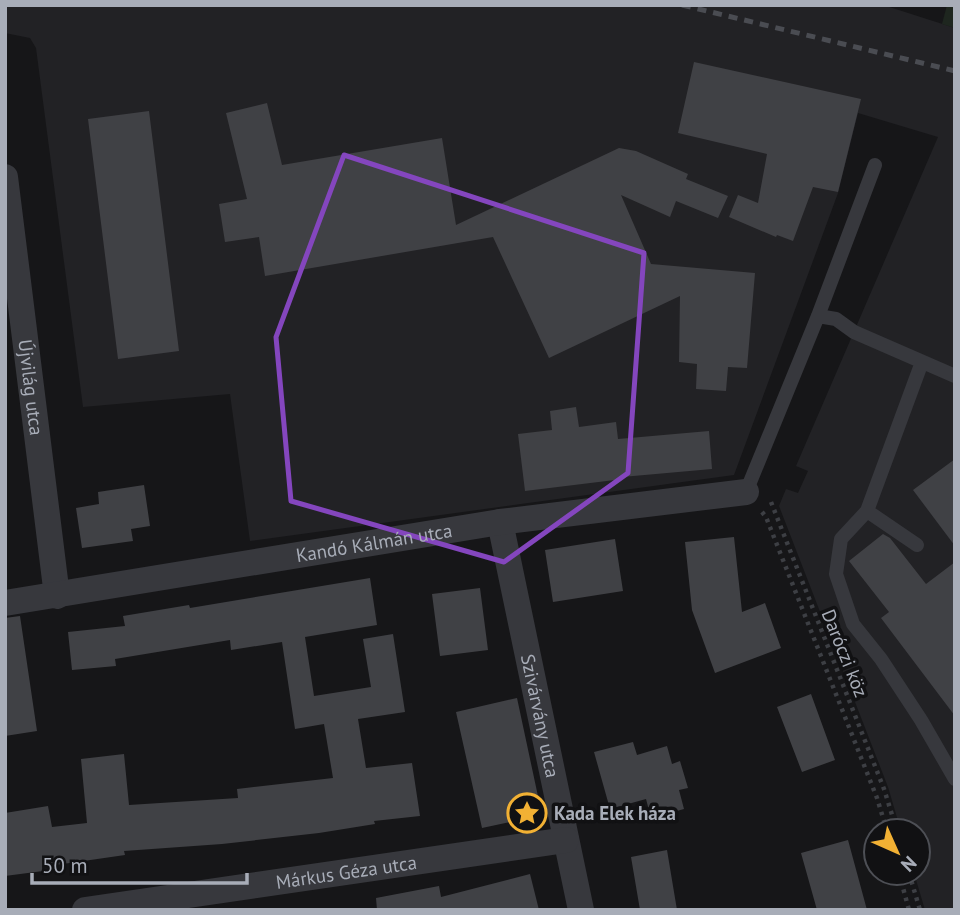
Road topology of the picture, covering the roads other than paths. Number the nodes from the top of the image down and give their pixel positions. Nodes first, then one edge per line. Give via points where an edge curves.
1 (875, 165) dead end
2 (5, 177) edge
3 (818, 316) junction
4 (922, 362) junction
5 (955, 376) edge
6 (758, 495) joint
7 (867, 511) junction
8 (500, 522) junction
9 (918, 545) dead end
10 (57, 596) junction
11 (5, 603) edge
12 (955, 779) edge
13 (566, 840) junction
14 (85, 910) edge
15 (581, 910) edge

1 - 3 lane
2 - 10 street, Újvilág utca
3 - 4 lane via 836,319 854,332
3 - 6 lane
4 - 5 lane
4 - 7 lane
6 - 8 street, Kandó Kálmán utca
7 - 9 lane
7 - 12 lane via 841,539 836,574 853,624 881,659
8 - 10 street, Kandó Kálmán utca
8 - 13 street, Szivárvány utca
10 - 11 street, Kandó Kálmán utca
13 - 14 street, Márkus Géza utca
13 - 15 street, Szivárvány utca

